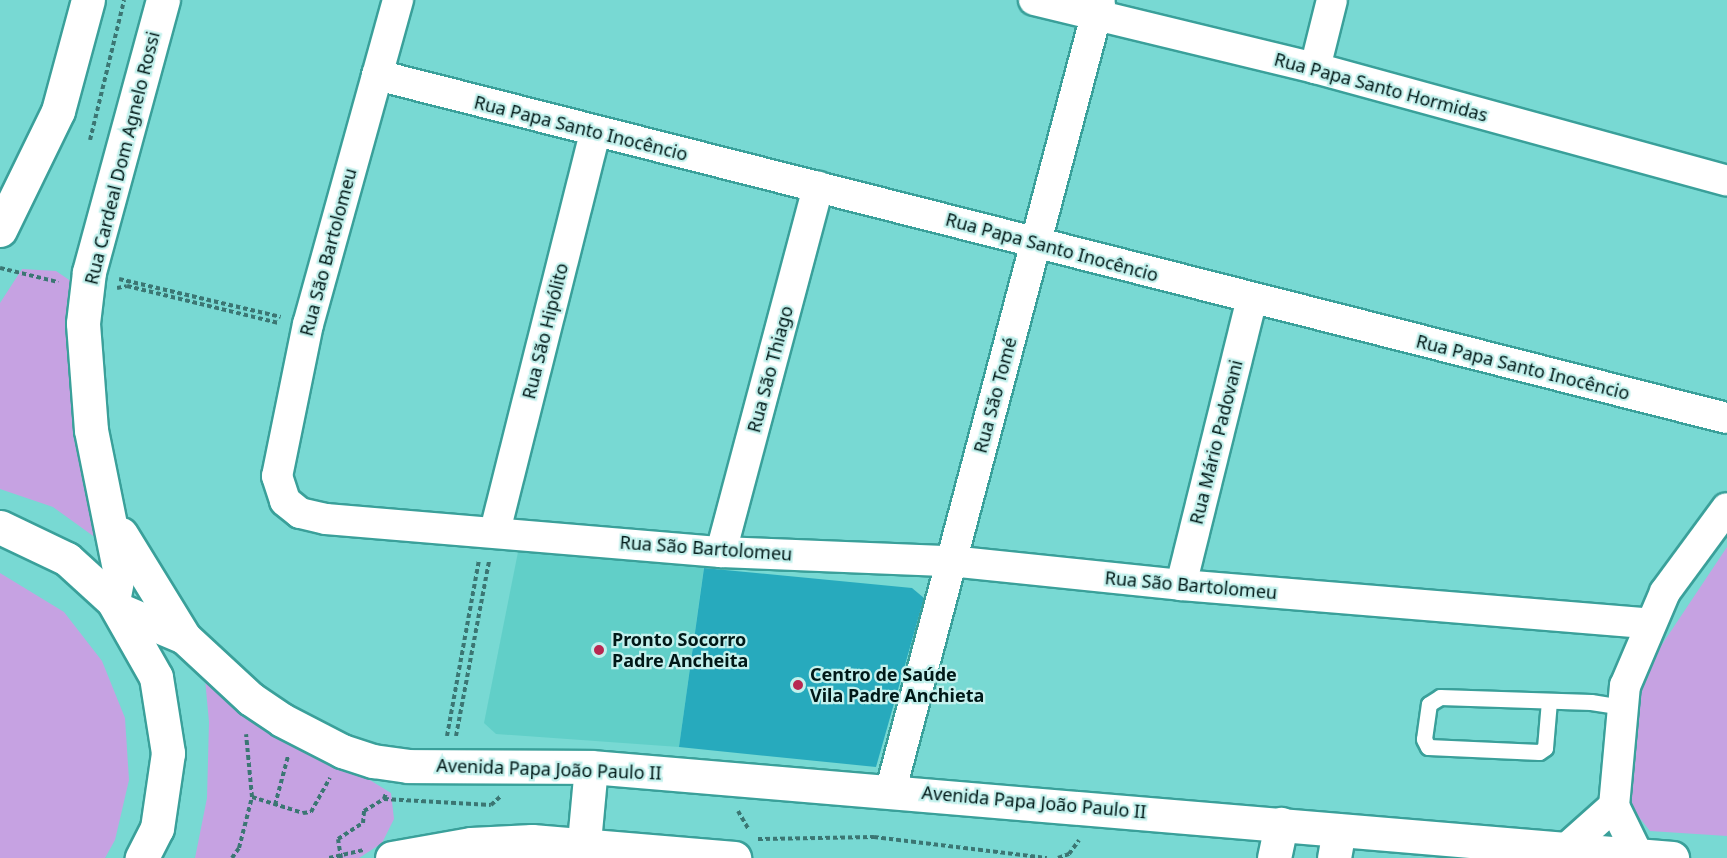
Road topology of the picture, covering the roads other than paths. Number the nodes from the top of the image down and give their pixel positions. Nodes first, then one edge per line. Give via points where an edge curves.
1 (88, 0) edge
2 (163, 0) edge
3 (398, 0) edge
4 (1034, 0) edge
5 (1332, 0) edge
6 (1097, 9) edge
7 (1315, 68) junction
8 (377, 75) junction
9 (595, 132) junction
10 (1727, 181) edge
11 (818, 187) junction
12 (0, 230) edge
13 (1036, 244) junction
14 (1252, 299) junction
15 (1727, 418) edge
16 (107, 508) junction
17 (1727, 508) edge
18 (0, 527) edge
19 (495, 531) junction
20 (721, 552) junction
21 (950, 561) junction
22 (1181, 585) junction
23 (116, 605) junction
24 (1648, 623) junction
25 (184, 637) junction
26 (1549, 701) junction
27 (1622, 707) junction
28 (591, 766) junction
29 (891, 789) junction
30 (1614, 806) junction
31 (1281, 824) junction
32 (584, 842) junction
33 (1336, 844) edge
34 (1568, 847) junction
35 (1638, 855) junction
36 (142, 858) edge
37 (392, 858) edge
38 (734, 858) edge
39 (1274, 858) edge
40 (1672, 858) edge

1 - 12 street via 58,111
2 - 16 street, Rua Cardeal Dom Agnelo Rossi via 89,272 83,323 91,430
3 - 8 street, Rua São Bartolomeu
4 - 6 street, Rua Papa Santo Hormidas
5 - 7 street
6 - 7 street, Rua Papa Santo Hormidas
6 - 13 street, Rua São Tomé
7 - 10 street, Rua Papa Santo Hormidas
8 - 9 street, Rua Papa Santo Inocêncio
8 - 19 street, Rua São Bartolomeu via 308,324 277,476 285,501 300,513 326,519
9 - 11 street, Rua Papa Santo Inocêncio
9 - 19 street, Rua São Hipólito
11 - 13 street, Rua Papa Santo Inocêncio
11 - 20 street, Rua São Thiago
13 - 14 street, Rua Papa Santo Inocêncio
13 - 21 street, Rua São Tomé
14 - 15 street, Rua Papa Santo Inocêncio
14 - 22 street, Rua Mário Padovani
16 - 23 street, Rua Cardeal Dom Agnelo Rossi via 119,569
16 - 25 street via 143,576
17 - 24 street
18 - 23 street via 67,558
19 - 20 street, Rua São Bartolomeu
20 - 21 street, Rua São Bartolomeu
21 - 22 street, Rua São Bartolomeu
21 - 29 street, Rua São Tomé
22 - 24 street, Rua São Bartolomeu
23 - 25 street, Avenida Papa João Paulo II
23 - 36 street via 156,677 168,753 157,828
24 - 27 street
25 - 28 street, Avenida Papa João Paulo II via 251,699 342,751 394,764
26 - 26 lane via 1545,748 1539,752 1428,747 1424,740 1429,704 1440,697
26 - 27 lane
27 - 30 street
28 - 29 street, Avenida Papa João Paulo II
28 - 32 street
29 - 31 street, Avenida Papa João Paulo II
30 - 34 street
30 - 35 street
31 - 33 street, Avenida Papa João Paulo II
31 - 39 street
32 - 37 street via 471,844
32 - 38 street
33 - 34 street, Avenida Papa João Paulo II
34 - 35 street, Avenida Papa João Paulo II
35 - 40 street, Avenida Papa João Paulo II

